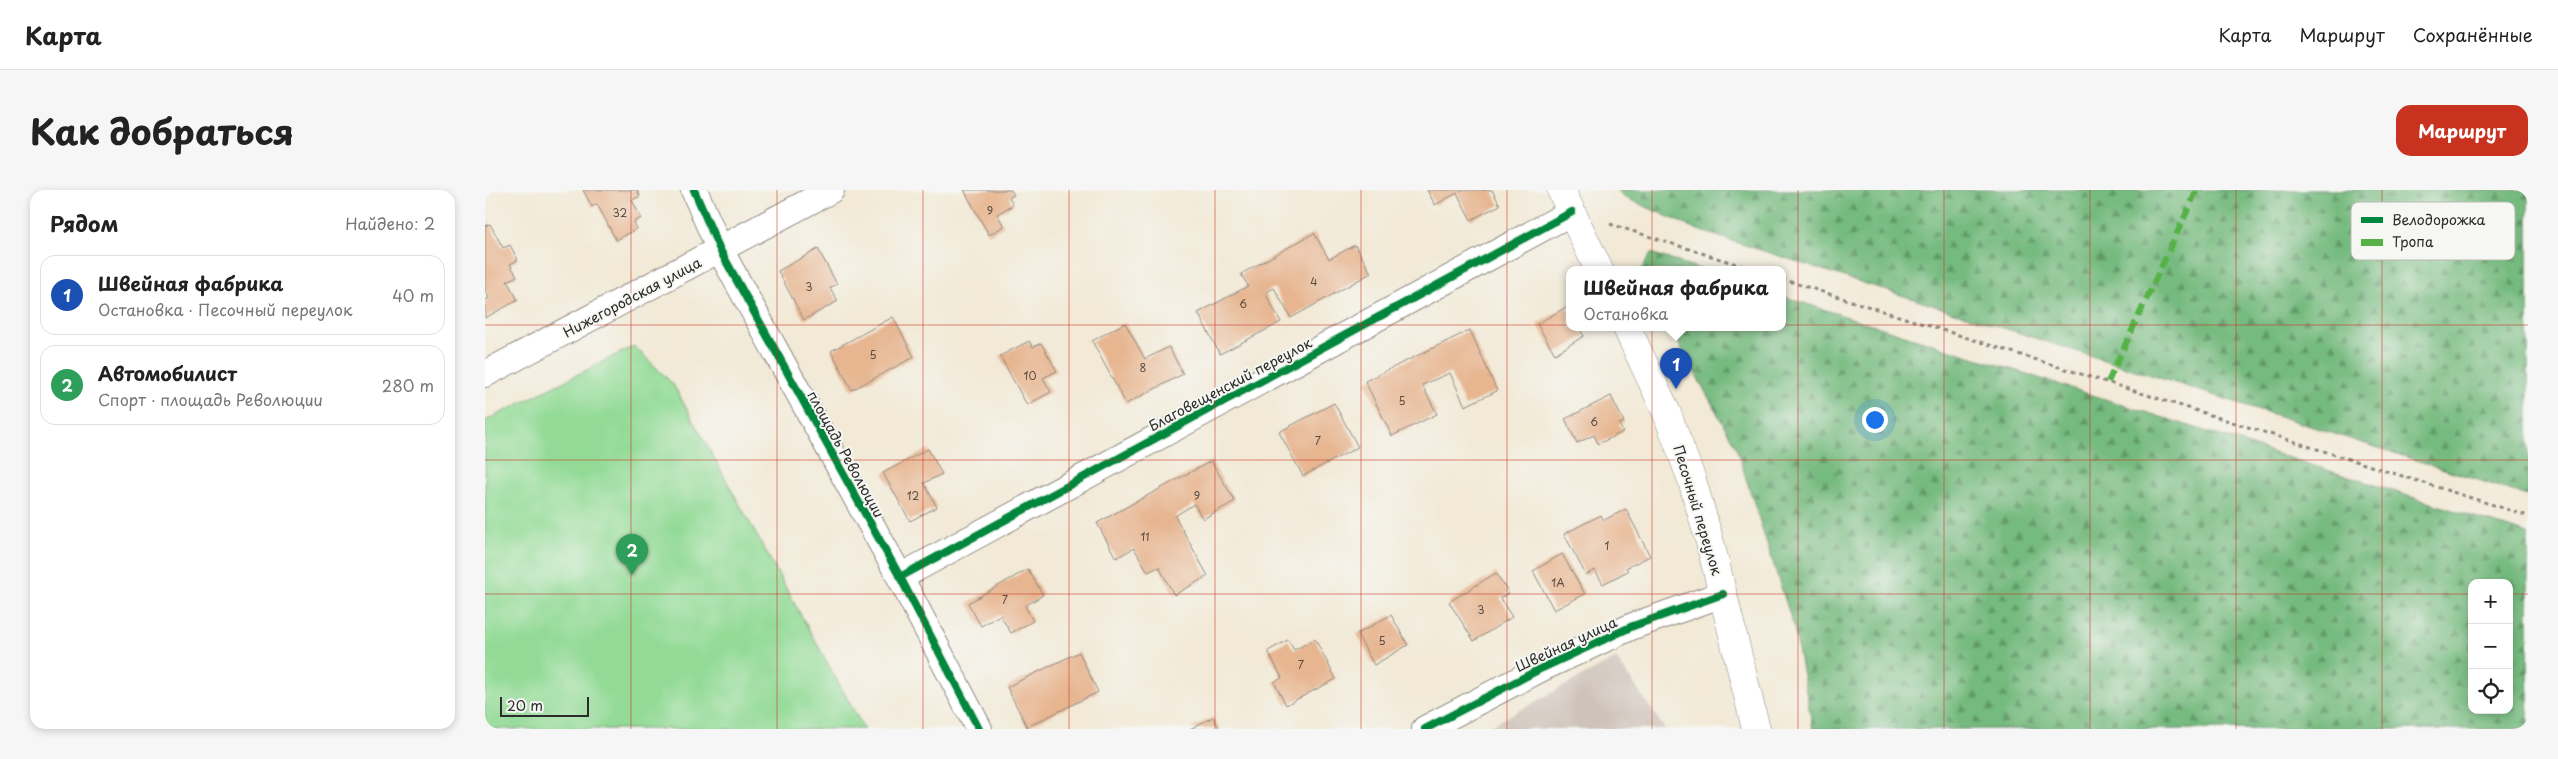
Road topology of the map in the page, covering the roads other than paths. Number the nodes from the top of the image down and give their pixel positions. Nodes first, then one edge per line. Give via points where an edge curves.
1 (694, 190) edge
2 (831, 190) edge
3 (1566, 201) edge
4 (720, 250) junction
5 (1597, 266) edge
6 (1628, 331) edge
7 (485, 374) edge
8 (900, 577) junction
9 (1723, 594) junction
10 (979, 729) edge
11 (1425, 729) edge
12 (1755, 729) edge

1 - 4 street, площадь Революции
2 - 4 street, Нижегородская улица
3 - 5 main road
3 - 8 street, Благовещенский переулок
4 - 7 street, Нижегородская улица
4 - 8 street, площадь Революции
6 - 9 main road, Песочный переулок via 1666,412 1692,480
8 - 10 street, площадь Революции
9 - 11 street, Швейная улица via 1633,626 1542,668
9 - 12 main road, Песочный переулок

